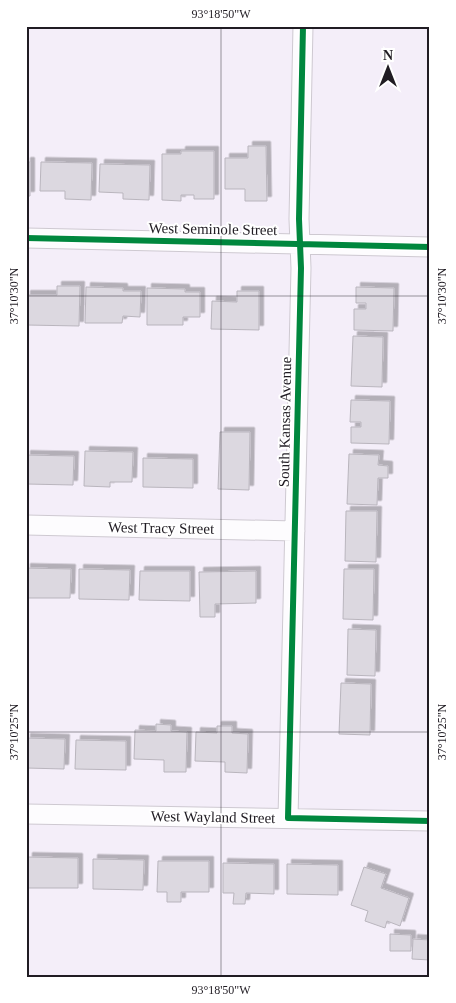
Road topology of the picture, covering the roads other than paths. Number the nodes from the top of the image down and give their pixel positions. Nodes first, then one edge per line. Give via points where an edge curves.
1 (303, 26) edge
2 (26, 238) edge
3 (301, 244) junction
4 (430, 247) edge
5 (26, 525) edge
6 (295, 531) junction
7 (26, 814) edge
8 (288, 818) junction
9 (430, 821) edge

1 - 3 street, South Kansas Avenue
2 - 3 street, West Seminole Street
3 - 4 street, West Seminole Street
3 - 6 street, South Kansas Avenue
5 - 6 street, West Tracy Street
6 - 8 street, South Kansas Avenue
7 - 8 street, West Wayland Street
8 - 9 street, West Wayland Street

